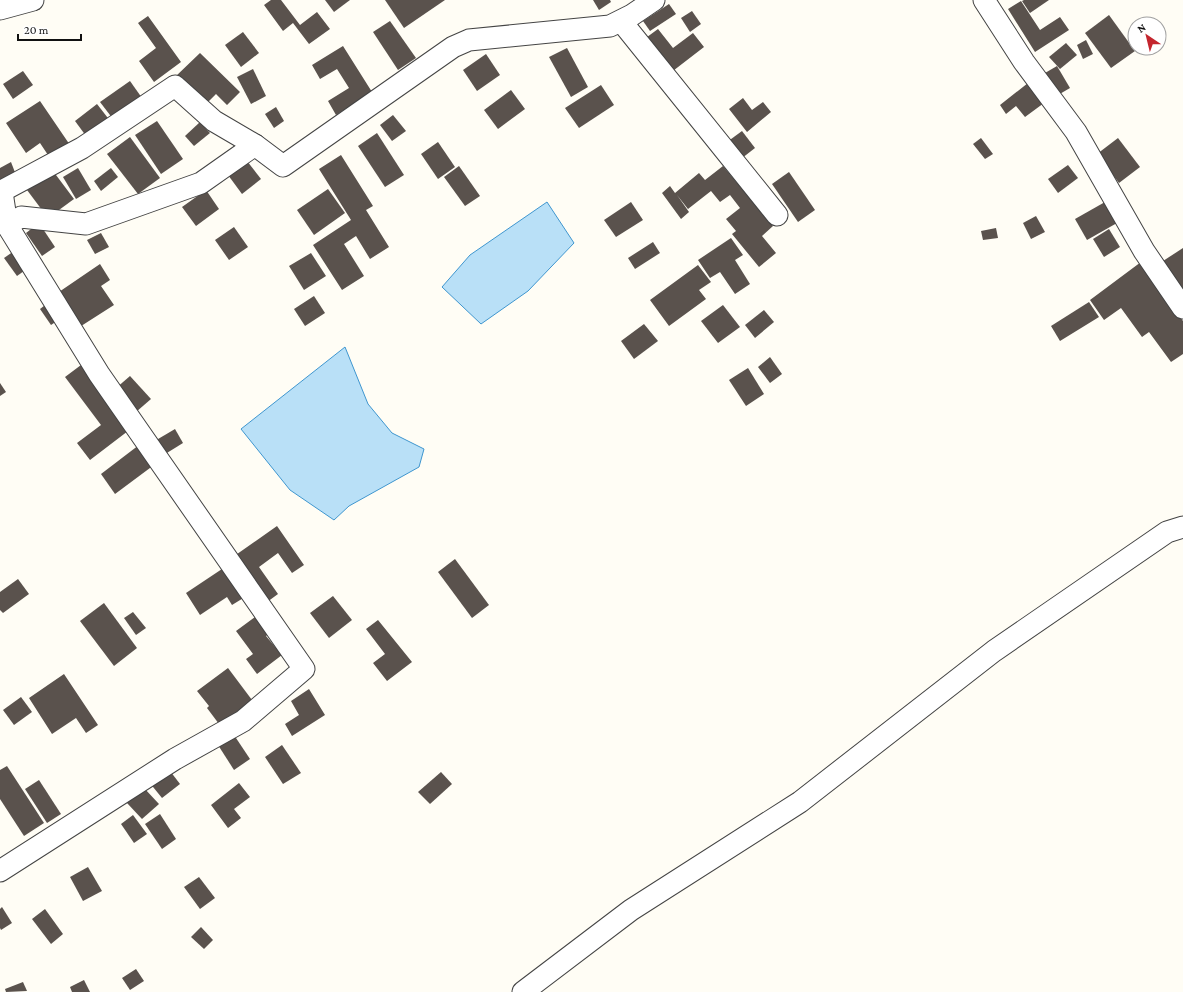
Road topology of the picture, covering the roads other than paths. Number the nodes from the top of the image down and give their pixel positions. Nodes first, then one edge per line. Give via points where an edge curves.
1 (33, 0) edge
2 (654, 0) edge
3 (984, 0) edge
4 (0, 9) edge
5 (620, 21) junction
6 (255, 145) junction
7 (1, 192) edge
8 (777, 215) dead end
9 (7, 225) junction
10 (1183, 308) edge
11 (1183, 527) edge
12 (0, 870) edge
13 (523, 992) edge

1 - 4 street
2 - 5 street
3 - 10 street via 1024,62 1076,132 1144,251
5 - 6 street via 610,26 469,40 452,47 283,166
5 - 8 street
6 - 7 street via 214,121 175,86 82,148
6 - 9 street via 201,183 86,224 21,218
7 - 9 street
9 - 12 street via 99,374 304,669 243,721 175,759
11 - 13 street via 1168,532 994,650 800,802 631,910

